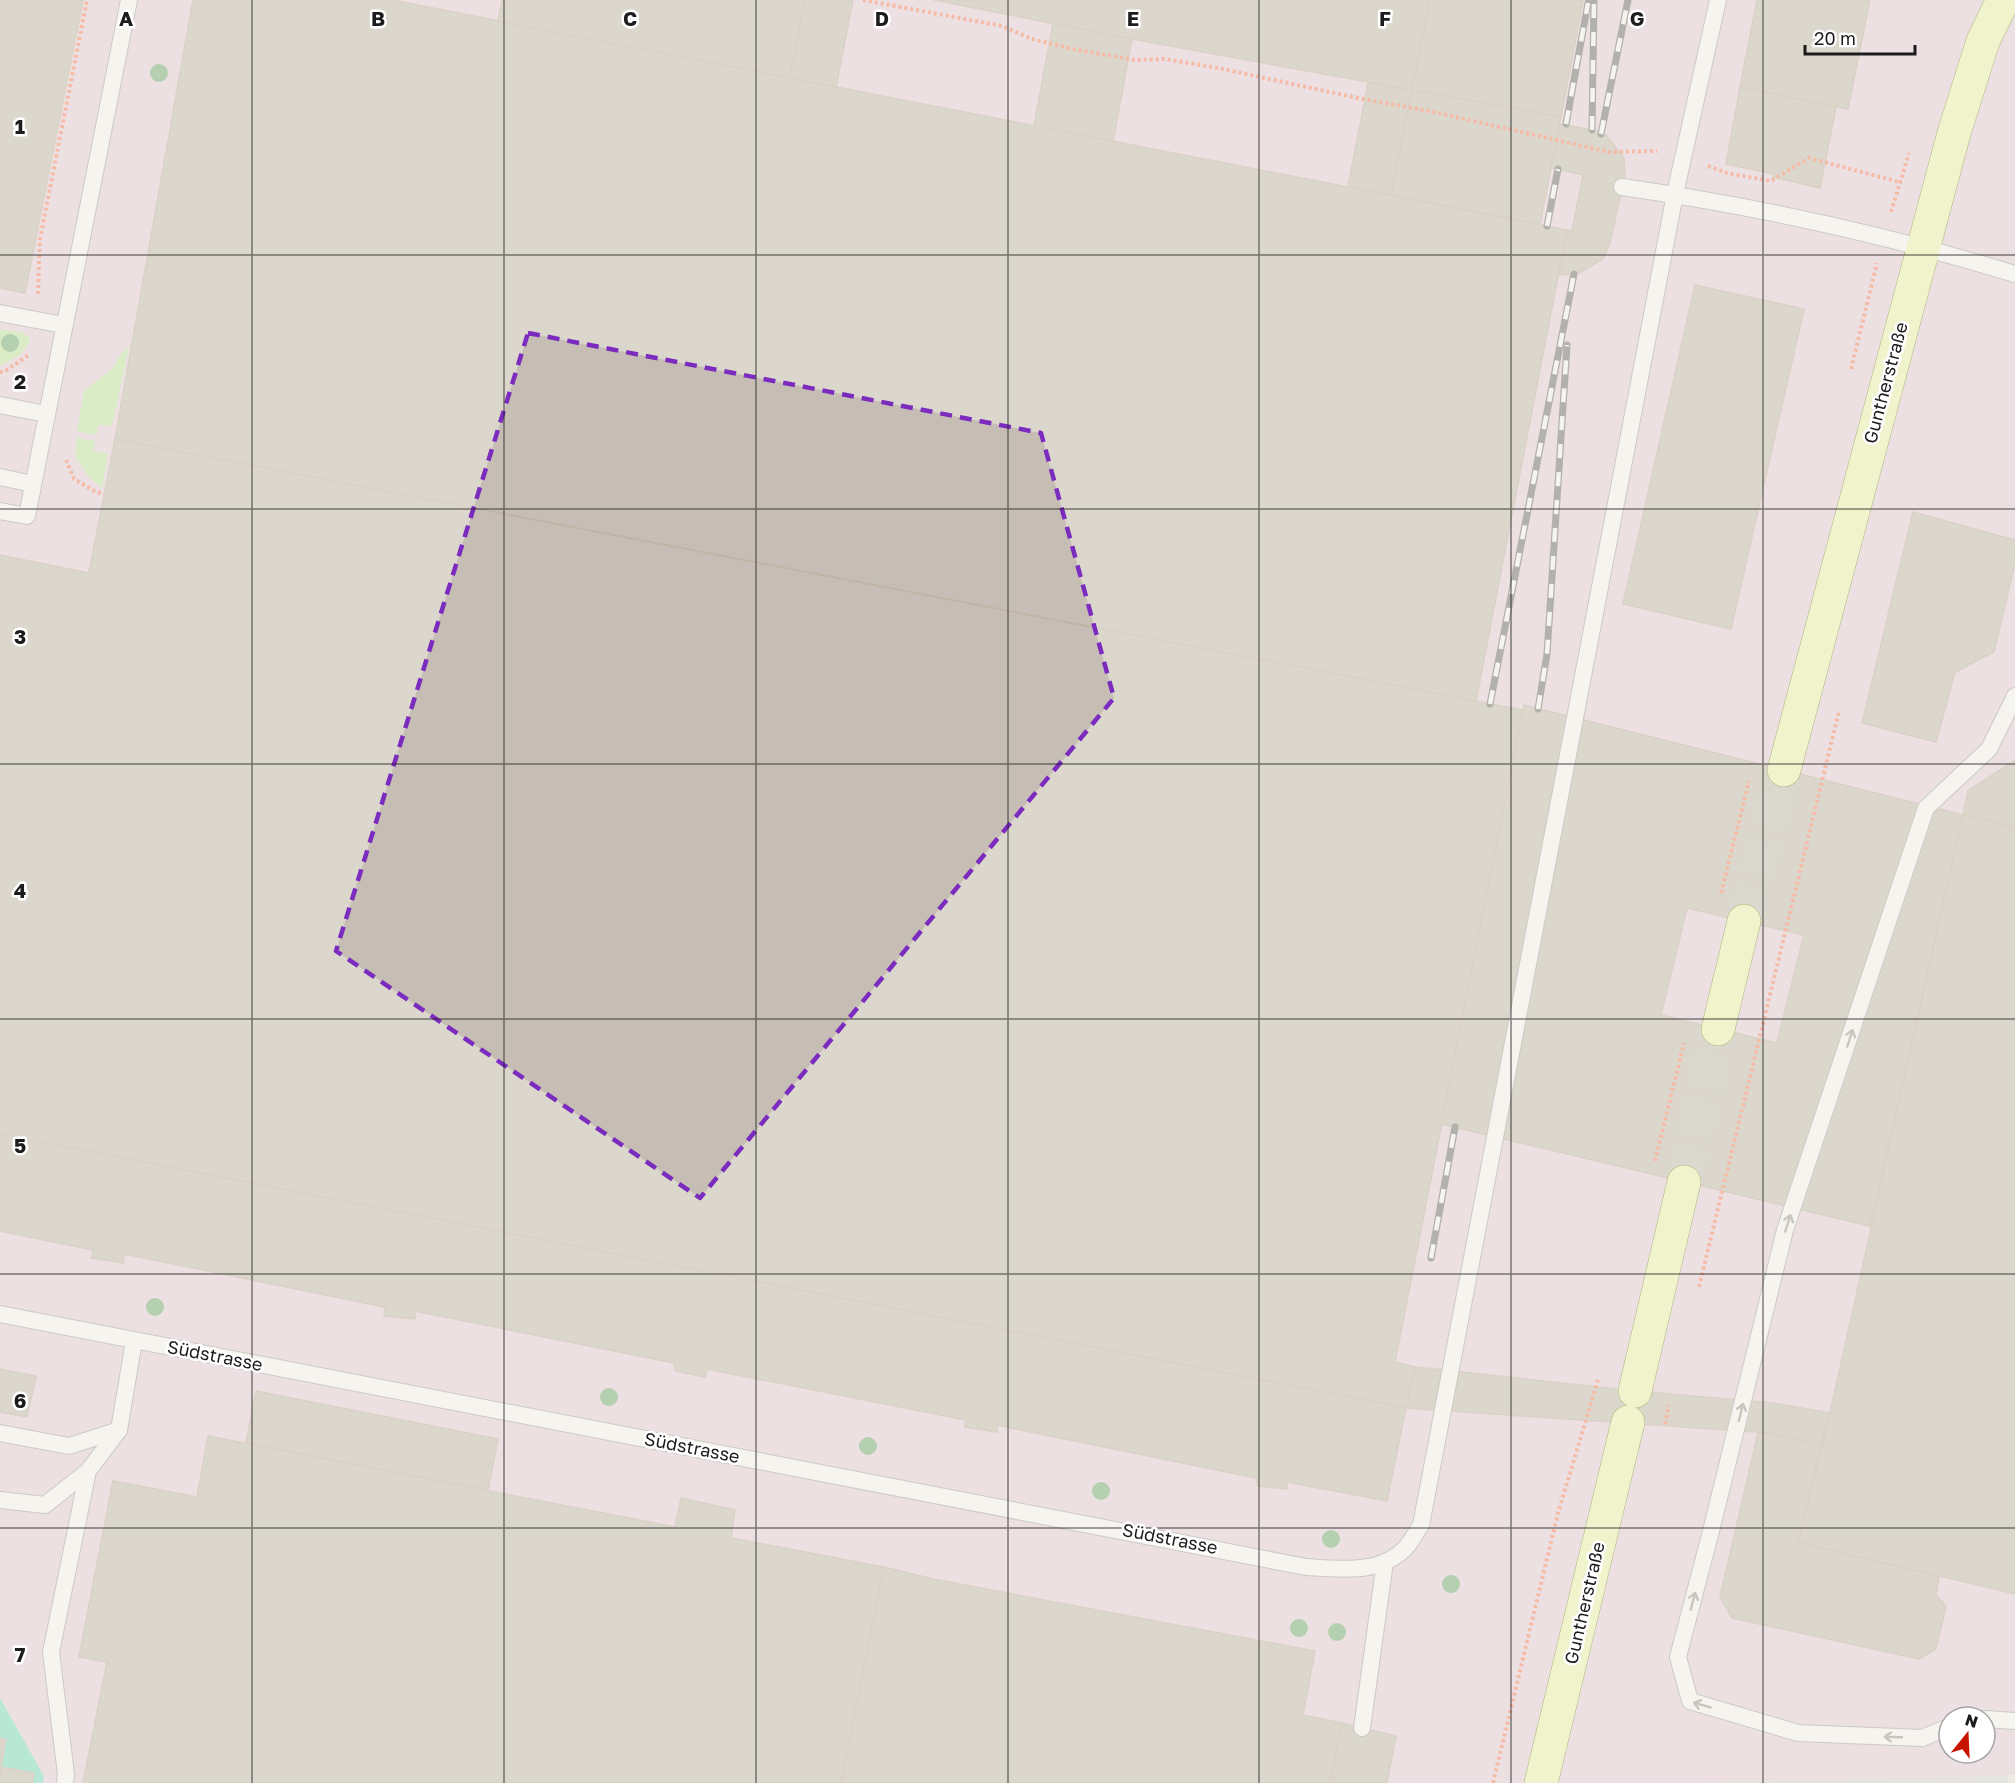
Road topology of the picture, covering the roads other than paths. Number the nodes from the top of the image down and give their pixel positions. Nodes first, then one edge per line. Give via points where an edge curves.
1 (129, 0) edge
2 (1718, 0) edge
3 (2003, 0) edge
4 (1622, 187) dead end
5 (1675, 194) junction
6 (1922, 248) junction
7 (2015, 274) edge
8 (0, 313) edge
9 (63, 325) junction
10 (0, 405) edge
11 (45, 414) junction
12 (0, 477) edge
13 (33, 484) junction
14 (0, 511) edge
15 (2015, 696) edge
16 (1784, 770) tunnel mouth
17 (1731, 912) tunnel mouth
18 (1718, 1029) tunnel mouth
19 (1684, 1182) tunnel mouth
20 (0, 1314) edge
21 (134, 1341) junction
22 (1635, 1391) dead end
23 (1628, 1422) dead end
24 (119, 1430) junction
25 (0, 1433) edge
26 (88, 1471) junction
27 (0, 1500) edge
28 (1385, 1562) junction
29 (1997, 1719) edge
30 (2015, 1720) edge
31 (1362, 1728) dead end
32 (1937, 1732) edge
33 (65, 1783) edge
34 (1541, 1783) edge

1 - 9 lane
2 - 5 lane
3 - 6 street, Guntherstraße via 1983,41
4 - 5 lane
5 - 6 lane via 1782,214
5 - 28 lane via 1421,1525 1407,1546
6 - 7 lane
6 - 16 street, Guntherstraße
8 - 9 lane
9 - 11 lane
10 - 11 lane
11 - 13 lane
12 - 13 lane
13 - 14 lane via 27,516
32 -> 15 lane via 1922,1738 1798,1733 1690,1701 1678,1658 1785,1230 1926,808 1989,749
17 - 18 street
19 - 22 street
20 - 21 lane, Südstrasse
21 - 24 lane
21 - 28 lane, Südstrasse via 1306,1567 1356,1570
23 - 34 street, Guntherstraße
24 - 25 lane via 69,1446
24 - 26 lane
26 - 27 lane via 45,1505
26 - 33 lane via 51,1652
28 - 31 lane
29 - 30 lane

